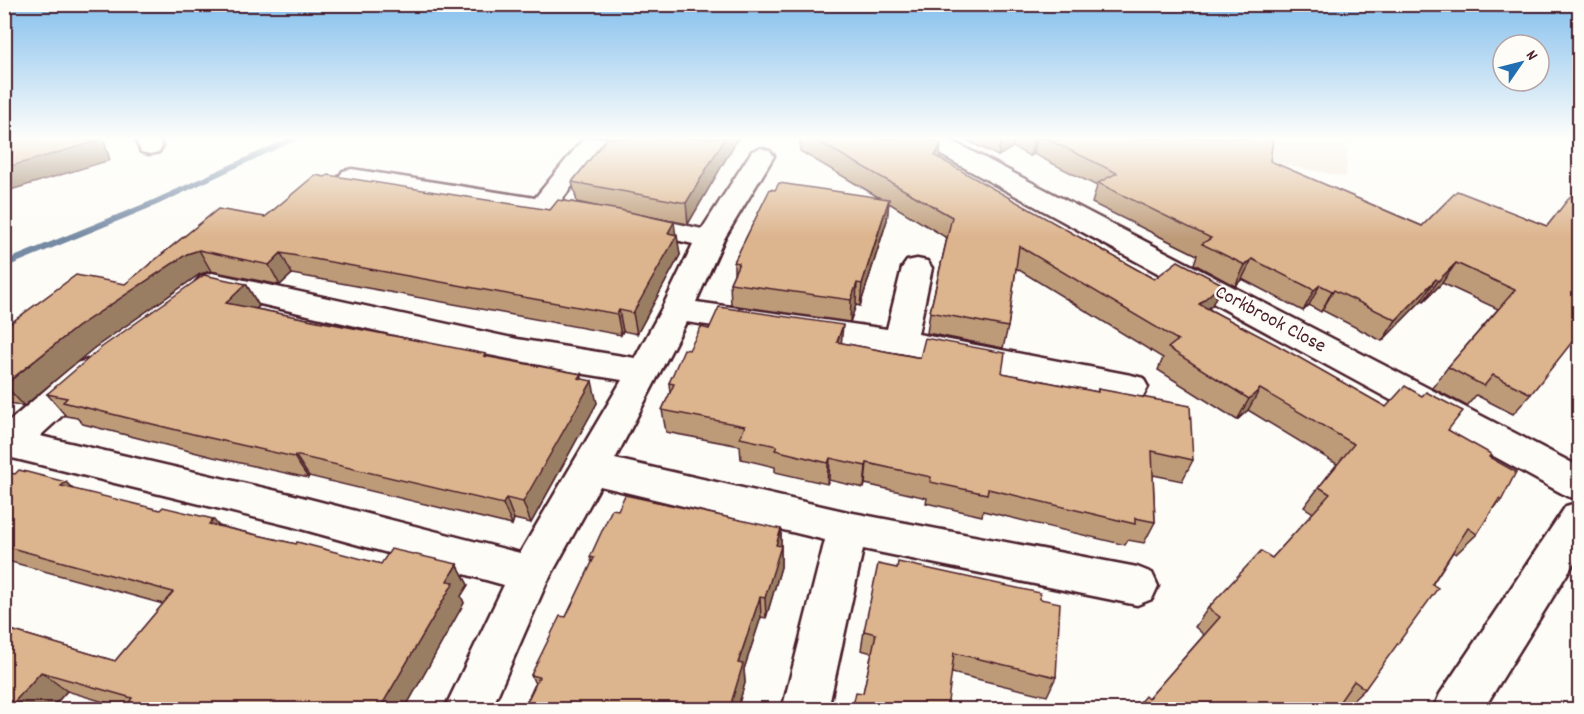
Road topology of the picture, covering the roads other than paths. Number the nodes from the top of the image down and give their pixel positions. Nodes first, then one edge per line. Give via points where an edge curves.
1 (571, 171) edge
2 (752, 171) edge
3 (991, 171) edge
4 (352, 177) edge
5 (543, 207) junction
6 (710, 239) junction
7 (917, 267) dead end
8 (187, 299) edge
9 (677, 310) junction
10 (900, 342) junction
11 (107, 357) edge
12 (643, 371) junction
13 (1131, 387) dead end
14 (7, 442) edge
15 (591, 469) junction
16 (1580, 485) edge
17 (1580, 518) edge
18 (848, 530) junction
19 (530, 574) junction
20 (1137, 586) dead end
21 (467, 710) edge
22 (805, 710) edge
23 (1456, 710) edge

1 - 5 street
2 - 6 street
3 - 16 street, Corkbrook Close
4 - 5 street
5 - 6 street
6 - 9 street
7 - 10 street
8 - 12 street via 212,284 517,351
9 - 10 street
9 - 12 street
10 - 13 street
11 - 14 street
12 - 15 street
14 - 19 street via 290,510
15 - 18 street
15 - 19 street
17 - 23 street
18 - 20 street
18 - 22 street
19 - 21 street

